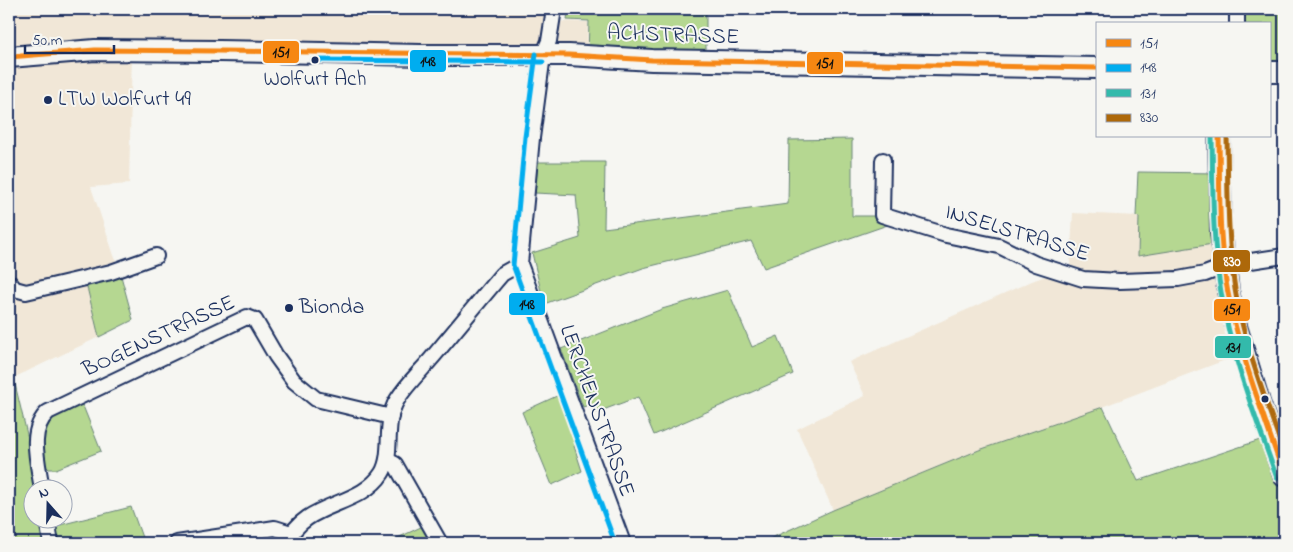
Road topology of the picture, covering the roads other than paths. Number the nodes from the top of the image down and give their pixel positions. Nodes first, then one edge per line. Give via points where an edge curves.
1 (554, 9) edge
2 (1237, 9) edge
3 (1237, 22) edge
4 (543, 55) junction
5 (9, 57) edge
6 (1096, 68) edge
7 (1270, 72) edge
8 (1284, 72) edge
9 (1219, 138) edge
10 (883, 160) dead end
11 (156, 256) dead end
12 (1284, 256) edge
13 (520, 264) junction
14 (1225, 266) junction
15 (9, 282) edge
16 (390, 417) junction
17 (387, 460) junction
18 (1284, 476) edge
19 (41, 480) edge
20 (49, 530) edge
21 (289, 538) edge
22 (51, 543) edge
23 (177, 543) edge
24 (440, 543) edge
25 (623, 543) edge

1 - 4 street via 549,41
2 - 3 street
4 - 5 main road, ACHSTRASSE via 95,50
4 - 6 main road, ACHSTRASSE
4 - 13 street
7 - 8 main road
9 - 14 main road
10 - 14 street, INSELSTRASSE via 882,215 946,235 999,246 1056,272 1089,279 1168,280 1205,274
11 - 15 street via 111,272 26,292 14,289
12 - 14 street, INSELSTRASSE
13 - 16 street via 502,274 397,400
13 - 25 street, LERCHENSTRASSE
14 - 18 main road via 1235,323
16 - 17 street
16 - 19 street, BOGENSTRASSE via 316,399 294,381 255,320 247,317 48,412 36,432
17 - 21 street via 382,473 367,488 318,510
17 - 24 street via 396,464
20 - 22 street
21 - 23 street via 275,528

